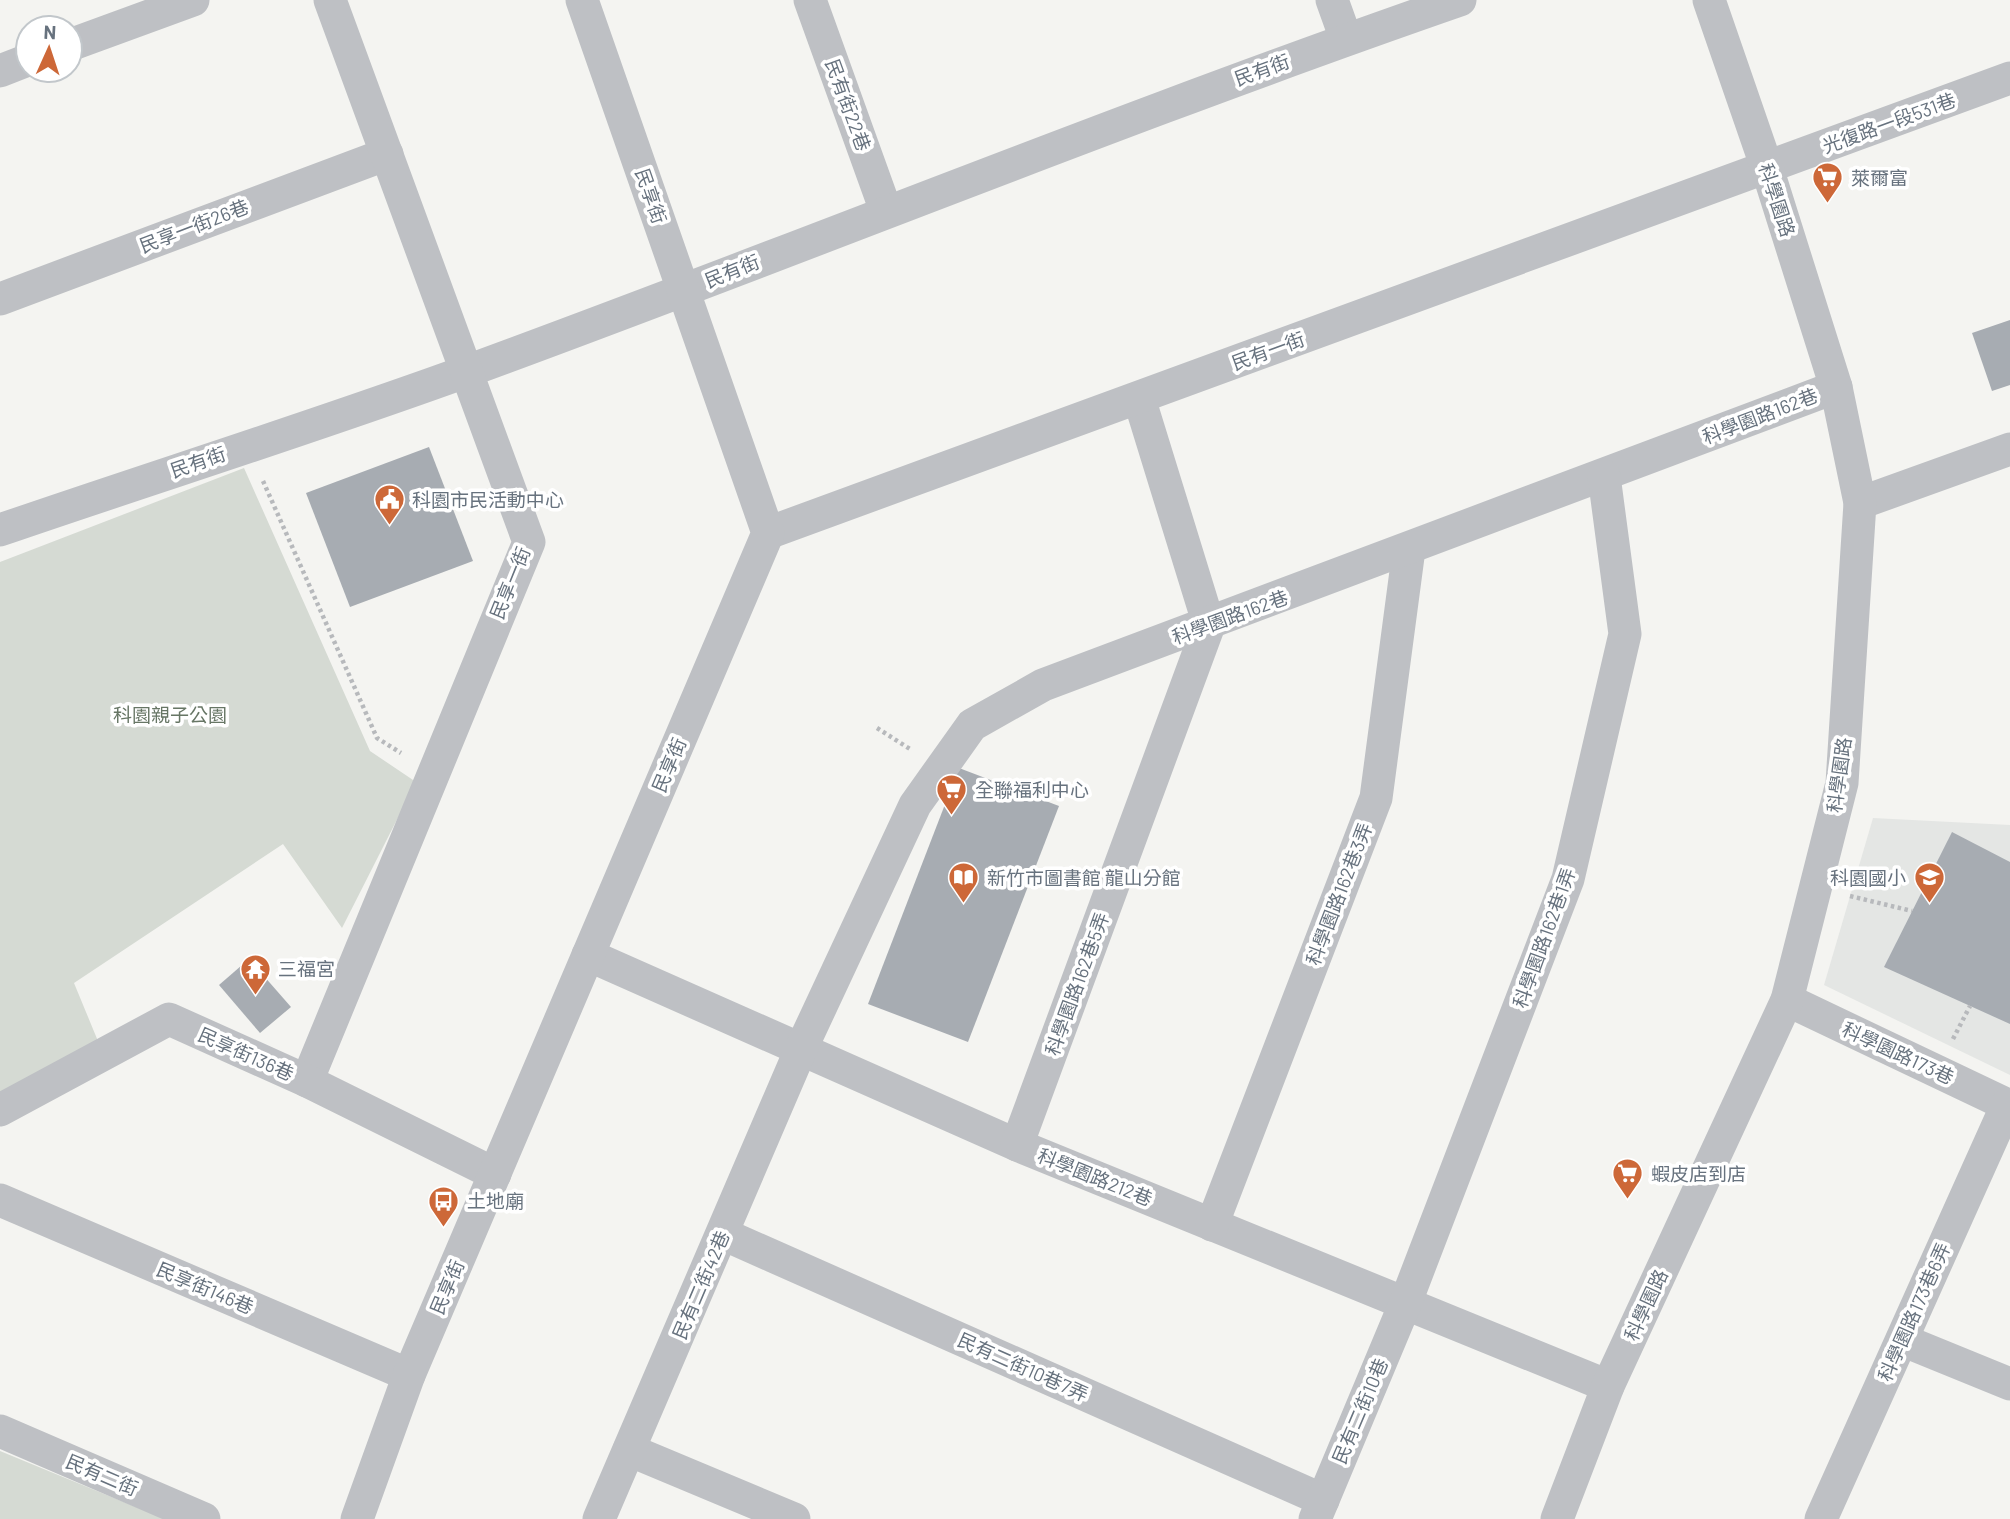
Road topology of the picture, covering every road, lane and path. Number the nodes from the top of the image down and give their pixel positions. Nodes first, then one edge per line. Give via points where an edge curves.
1 (193, 0) edge
2 (330, 0) edge
3 (582, 0) edge
4 (810, 0) edge
5 (1332, 0) edge
6 (1460, 0) edge
7 (1709, 0) edge
8 (1346, 39) junction
9 (84, 40) edge
10 (2010, 78) edge
11 (387, 154) junction
12 (1767, 168) junction
13 (886, 211) junction
14 (684, 290) junction
15 (0, 299) edge
16 (467, 371) junction
17 (1836, 387) junction
18 (1139, 398) junction
19 (247, 445) junction
20 (2010, 449) edge
21 (1604, 476) junction
22 (1860, 503) junction
23 (0, 530) edge
24 (768, 533) junction
25 (1409, 549) junction
26 (1209, 625) junction
27 (432, 773) junction
28 (1815, 888) junction
29 (1912, 911) dead end
30 (588, 955) junction
31 (1787, 1000) junction
32 (801, 1049) junction
33 (307, 1081) junction
34 (2008, 1105) edge
35 (0, 1110) edge
36 (1017, 1145) junction
37 (495, 1174) junction
38 (0, 1200) edge
39 (1212, 1225) junction
40 (723, 1234) junction
41 (1405, 1304) junction
42 (1902, 1340) junction
43 (409, 1375) junction
44 (2010, 1384) edge
45 (1608, 1386) junction
46 (0, 1431) edge
47 (629, 1450) junction
48 (1319, 1509) edge
49 (204, 1519) edge
50 (357, 1519) edge
51 (599, 1519) edge
52 (794, 1519) edge
53 (1557, 1519) edge
54 (1821, 1519) edge

1 - 9 street
2 - 11 street, 民享一街
3 - 14 street, 民享街
4 - 13 street, 民有街22巷
5 - 8 street
6 - 8 street, 民有街
7 - 12 street, 科學園路
8 - 13 street, 民有街
10 - 12 street, 光復路一段531巷
11 - 15 street, 民享一街26巷
11 - 16 street, 民享一街
12 - 17 street, 科學園路
12 - 18 street, 民有一街
13 - 14 street, 民有街
14 - 16 street, 民有街
14 - 24 street, 民享街
16 - 19 street, 民有街
16 - 27 street, 民享一街 via 529,542
17 - 21 street, 科學園路162巷
17 - 22 street, 科學園路
18 - 24 street, 民有一街
18 - 26 street
19 - 23 street, 民有街
19 - 27 path via 377,738
20 - 22 street
21 - 25 street, 科學園路162巷
21 - 41 street, 科學園路162巷1弄 via 1625,634 1568,880
22 - 28 street, 科學園路 via 1842,783
24 - 30 street, 民享街
25 - 26 street, 科學園路162巷
25 - 39 street, 科學園路162巷3弄 via 1376,798
26 - 32 street, 科學園路162巷 via 1043,685 972,724 915,805
26 - 36 street, 科學園路162巷5弄
27 - 33 street, 民享一街
28 - 29 path
28 - 31 street, 科學園路
30 - 32 street, 科學園路212巷
30 - 37 street, 民享街
31 - 34 street, 科學園路173巷
31 - 45 street, 科學園路
32 - 36 street, 科學園路212巷
32 - 40 street, 民有二街42巷
33 - 35 street, 民享街136巷 via 169,1019
33 - 37 street, 民享街136巷
34 - 42 street, 科學園路173巷6弄
36 - 39 street, 科學園路212巷
37 - 43 street, 民享街
38 - 43 street, 民享街146巷
39 - 41 street, 科學園路212巷
40 - 47 street, 民有二街42巷
40 - 48 street, 民有二街10巷7弄
41 - 45 street, 科學園路212巷
41 - 48 street, 民有二街10巷
42 - 44 street
42 - 54 street, 科學園路173巷6弄
43 - 50 street, 民享街
45 - 53 street, 科學園路
46 - 49 street, 民有二街
47 - 51 street, 民有二街42巷
47 - 52 street

